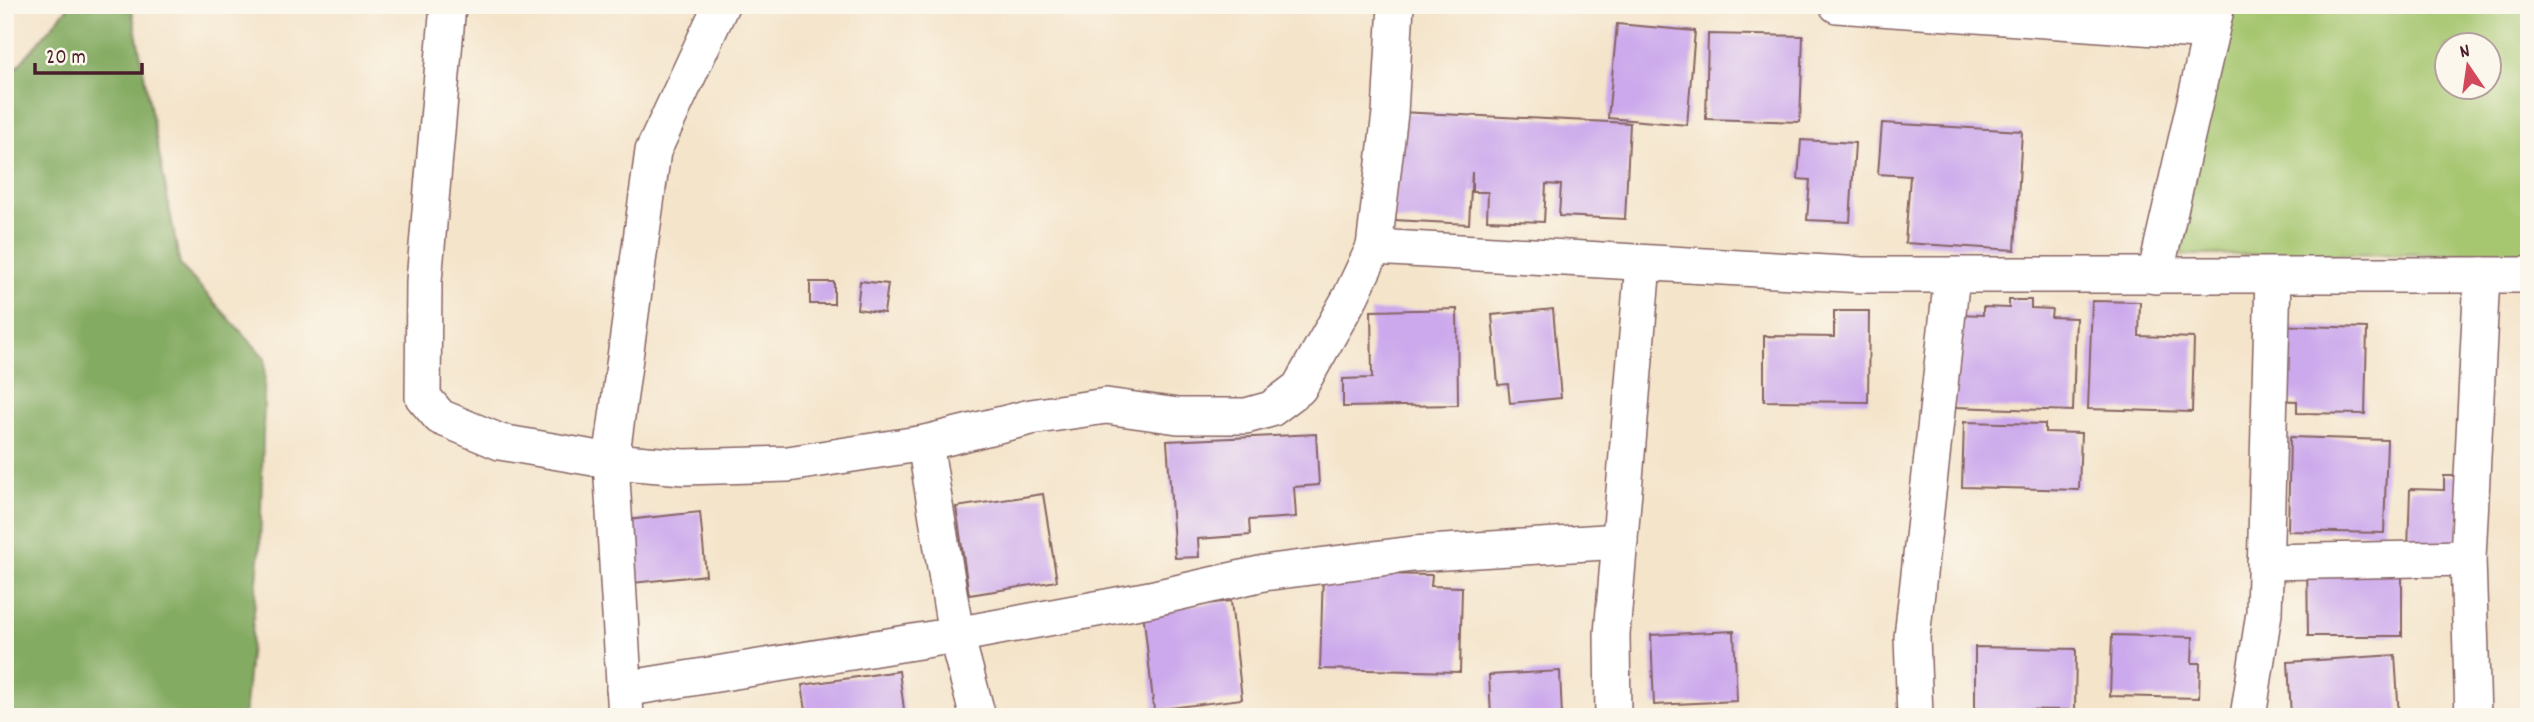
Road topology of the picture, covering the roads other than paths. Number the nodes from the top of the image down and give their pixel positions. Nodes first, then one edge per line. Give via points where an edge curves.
1 (448, 5) edge
2 (720, 5) edge
3 (1396, 5) edge
4 (1837, 5) edge
5 (2214, 18) edge
6 (1374, 247) junction
7 (1643, 263) junction
8 (2482, 275) junction
9 (2529, 275) edge
10 (1952, 276) junction
11 (2155, 276) junction
12 (2273, 276) junction
13 (925, 443) junction
14 (611, 461) junction
15 (1620, 541) junction
16 (2468, 558) junction
17 (2265, 562) junction
18 (956, 635) junction
19 (625, 703) edge
20 (978, 717) edge
21 (1613, 717) edge
22 (1915, 717) edge
23 (2248, 717) edge
24 (2473, 717) edge

1 - 14 street via 424,281 423,397 440,417 500,442
2 - 14 street via 653,151
3 - 6 street via 1390,113
4 - 5 street
5 - 11 street
6 - 7 street
6 - 13 street via 1299,388 1271,409 1246,416 1178,416 1106,406 1031,417
7 - 10 street
7 - 15 street
8 - 9 street
8 - 12 street
8 - 16 street
10 - 11 street
10 - 22 street via 1912,637
11 - 12 street
12 - 17 street
13 - 14 street via 788,464 684,467
13 - 18 street
14 - 19 street
15 - 18 street via 1413,554 1264,573
15 - 21 street via 1612,634
16 - 17 street
16 - 24 street
17 - 23 street via 2264,613
18 - 19 street
18 - 20 street

